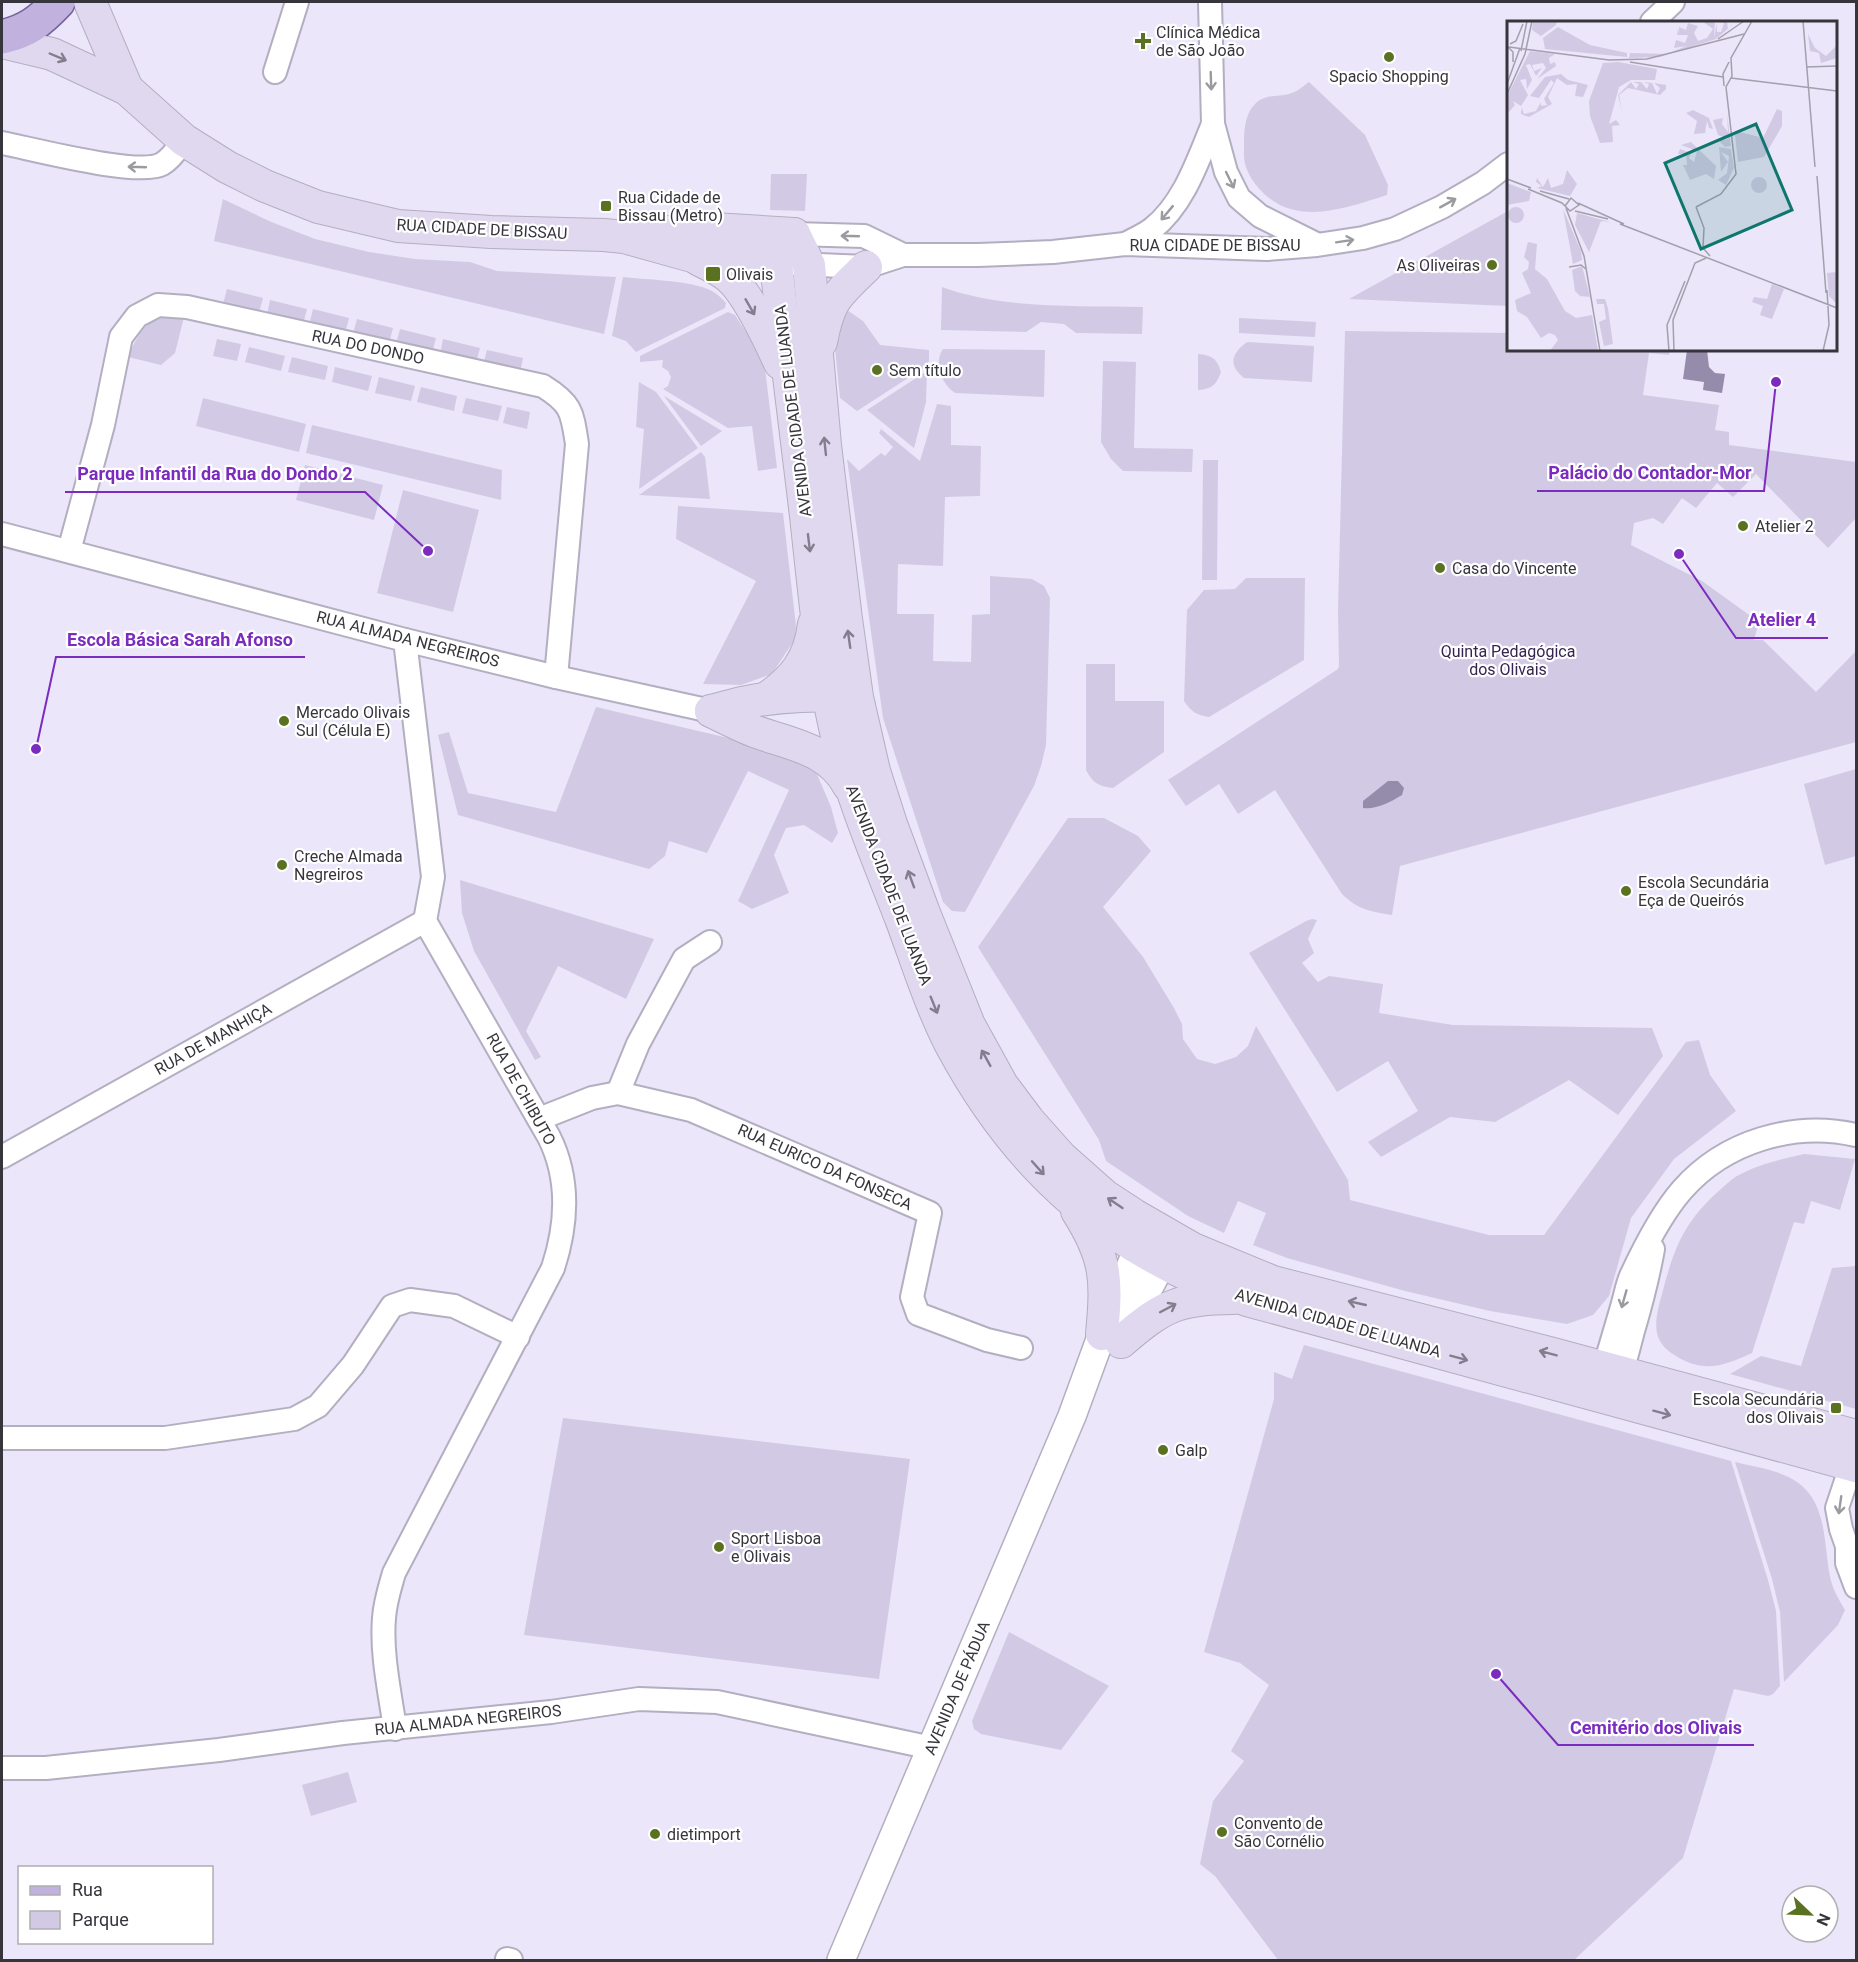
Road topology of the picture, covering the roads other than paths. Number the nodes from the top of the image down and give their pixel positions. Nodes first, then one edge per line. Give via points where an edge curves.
1 (58, 2) edge
2 (90, 2) edge
3 (297, 2) edge
4 (1210, 2) edge
5 (1673, 2) edge
6 (1653, 21) edge
7 (2, 37) edge
8 (2, 42) edge
9 (275, 72) dead end
10 (127, 89) junction
11 (1213, 124) junction
12 (184, 140) junction
13 (2, 143) edge
14 (1507, 165) edge
15 (794, 234) junction
16 (624, 237) junction
17 (1125, 244) junction
18 (1317, 245) junction
19 (903, 255) junction
20 (692, 256) junction
21 (776, 263) junction
22 (809, 265) junction
23 (866, 267) junction
24 (817, 363) junction
25 (790, 381) junction
26 (2, 534) edge
27 (69, 551) junction
28 (816, 605) junction
29 (405, 640) junction
30 (556, 677) junction
31 (765, 699) junction
32 (840, 702) junction
33 (711, 711) junction
34 (753, 730) junction
35 (853, 794) junction
36 (425, 921) junction
37 (710, 942) dead end
38 (618, 1093) junction
39 (539, 1119) junction
40 (1857, 1136) edge
41 (2, 1157) edge
42 (1069, 1198) junction
43 (1155, 1249) junction
44 (1240, 1298) junction
45 (518, 1337) junction
46 (1112, 1338) junction
47 (1021, 1347) dead end
48 (1610, 1379) junction
49 (2, 1438) edge
50 (1856, 1457) edge
51 (1852, 1536) edge
52 (1857, 1587) edge
53 (395, 1729) junction
54 (932, 1748) junction
55 (2, 1768) edge
56 (842, 1960) edge

1 - 7 main road via 21,32
2 - 10 main road, RUA CIDADE DE BISSAU
3 - 9 street
4 -> 11 street
5 - 6 street
8 -> 10 main road, RUA CIDADE DE BISSAU via 52,54
10 - 12 main road, RUA CIDADE DE BISSAU
11 -> 17 street via 1192,175 1169,212 1151,230
11 -> 18 street via 1226,172 1239,198 1260,216
12 -> 13 street via 163,164 144,168 115,166
12 - 16 main road, RUA CIDADE DE BISSAU via 265,186 358,218 398,226
18 -> 14 street, RUA CIDADE DE BISSAU via 1395,229 1442,207
15 - 16 main road, RUA CIDADE DE BISSAU via 697,228
19 -> 15 street, RUA CIDADE DE BISSAU via 864,236
15 - 21 main road
15 - 22 main road, AVENIDA CIDADE DE LUANDA
16 - 20 main road, RUA CIDADE DE BISSAU
17 - 18 street, RUA CIDADE DE BISSAU via 1267,249
17 - 19 street, RUA CIDADE DE BISSAU via 1042,252
19 - 23 street, RUA CIDADE DE BISSAU
20 - 21 main road, RUA CIDADE DE BISSAU
20 -> 25 main road via 732,279
21 - 22 street, RUA CIDADE DE BISSAU
21 - 25 main road, AVENIDA CIDADE DE LUANDA
22 - 23 street, RUA CIDADE DE BISSAU
22 - 24 main road, AVENIDA CIDADE DE LUANDA
23 - 24 main road via 829,308
32 -> 24 main road, AVENIDA CIDADE DE LUANDA via 839,562
25 -> 28 main road, AVENIDA CIDADE DE LUANDA
26 - 27 street, RUA ALMADA NEGREIROS
27 - 29 street, RUA ALMADA NEGREIROS
27 - 30 street, RUA DO DONDO via 103,425 121,337 137,316 158,305 187,307 543,386 561,397 572,414 577,444
28 - 31 main road via 814,628 802,663 784,687
28 - 32 main road, AVENIDA CIDADE DE LUANDA
29 - 30 street, RUA ALMADA NEGREIROS
29 - 36 street via 433,877
30 - 33 street, RUA ALMADA NEGREIROS
31 - 32 main road
31 - 33 main road
32 - 34 main road via 796,729
32 - 35 main road, AVENIDA CIDADE DE LUANDA
43 -> 32 main road, AVENIDA CIDADE DE LUANDA via 1029,1121 985,1057 941,959 874,771
33 - 34 main road
34 - 35 main road via 830,761 843,774
35 -> 42 main road, AVENIDA CIDADE DE LUANDA via 950,1043 1004,1127
36 - 39 street, RUA DE CHIBUTO
36 - 41 street, RUA DE MANHIÇA
37 - 38 street via 684,960 638,1044
38 - 39 street, RUA EURICO DA FONSECA via 592,1098
38 - 47 street, RUA EURICO DA FONSECA via 691,1110 930,1213 912,1297 918,1314 987,1340
39 - 45 street, RUA DE CHIBUTO via 560,1165 565,1217 553,1268
40 - 48 street via 1802,1131 1763,1138 1736,1148 1699,1173 1657,1227 1647,1282
42 - 43 main road, AVENIDA CIDADE DE LUANDA via 1094,1219
42 - 46 main road via 1099,1250
43 - 44 main road, AVENIDA CIDADE DE LUANDA
43 - 46 street, AVENIDA DE PÁDUA
48 -> 43 main road, AVENIDA CIDADE DE LUANDA via 1414,1317 1273,1282 1225,1264
46 -> 44 main road via 1177,1303
44 -> 48 main road, AVENIDA CIDADE DE LUANDA
45 - 49 street via 454,1306 410,1300 392,1306 353,1365 318,1406 294,1419 165,1438
45 - 53 street, RUA DE CHIBUTO via 404,1552 387,1595 383,1641
46 - 54 street, AVENIDA DE PÁDUA via 1072,1416
48 - 50 main road, AVENIDA CIDADE DE LUANDA
50 -> 51 street via 1837,1508 1841,1529
51 - 52 street via 1847,1563
53 - 54 street, RUA ALMADA NEGREIROS via 639,1699 717,1702
53 - 55 street, RUA ALMADA NEGREIROS via 46,1768
54 - 56 street, AVENIDA DE PÁDUA

